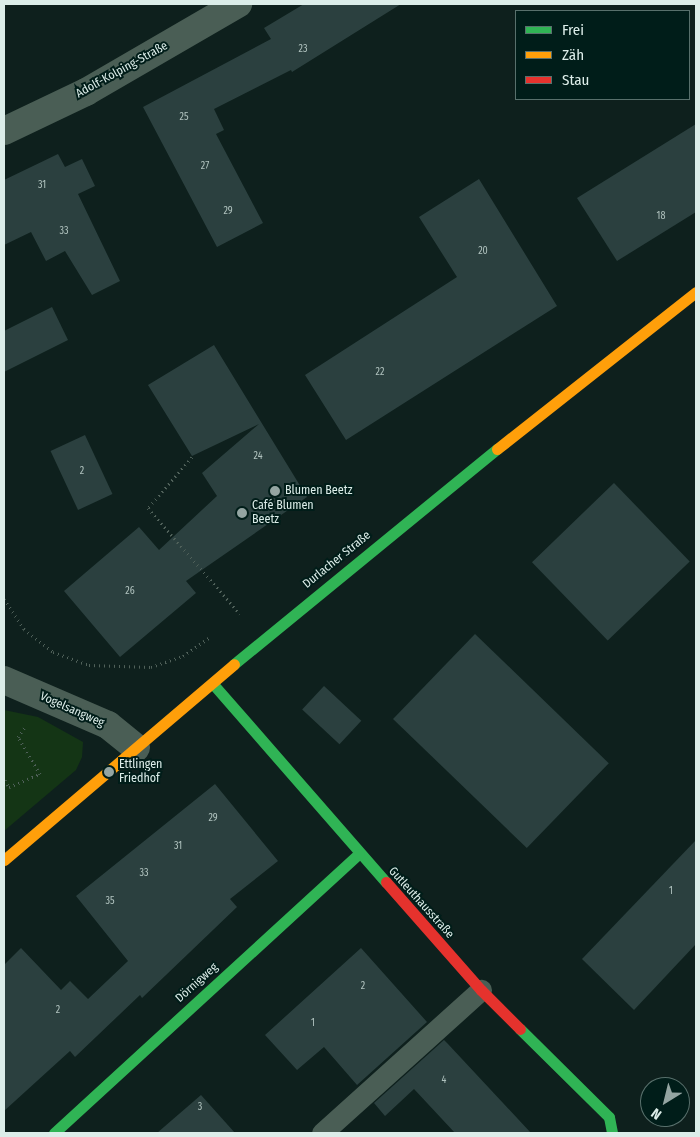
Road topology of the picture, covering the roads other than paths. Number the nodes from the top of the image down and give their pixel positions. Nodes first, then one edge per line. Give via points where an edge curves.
1 (238, 4) edge
2 (4, 131) edge
3 (696, 292) edge
4 (4, 680) edge
5 (213, 684) junction
6 (136, 748) junction
7 (358, 854) junction
8 (4, 860) edge
9 (480, 990) junction
10 (54, 1133) edge
11 (322, 1133) edge
12 (612, 1133) edge

1 - 2 street, Adolf-Kolping-Straße via 86,92
3 - 5 street, Durlacher Straße via 298,609
4 - 6 street, Vogelsangweg via 108,725
5 - 6 street, Durlacher Straße
5 - 7 street, Gutleuthausstraße
6 - 8 street, Durlacher Straße
7 - 9 street, Gutleuthausstraße
7 - 10 street, Dörnigweg
9 - 11 lane
9 - 12 street, Gutleuthausstraße via 609,1117

